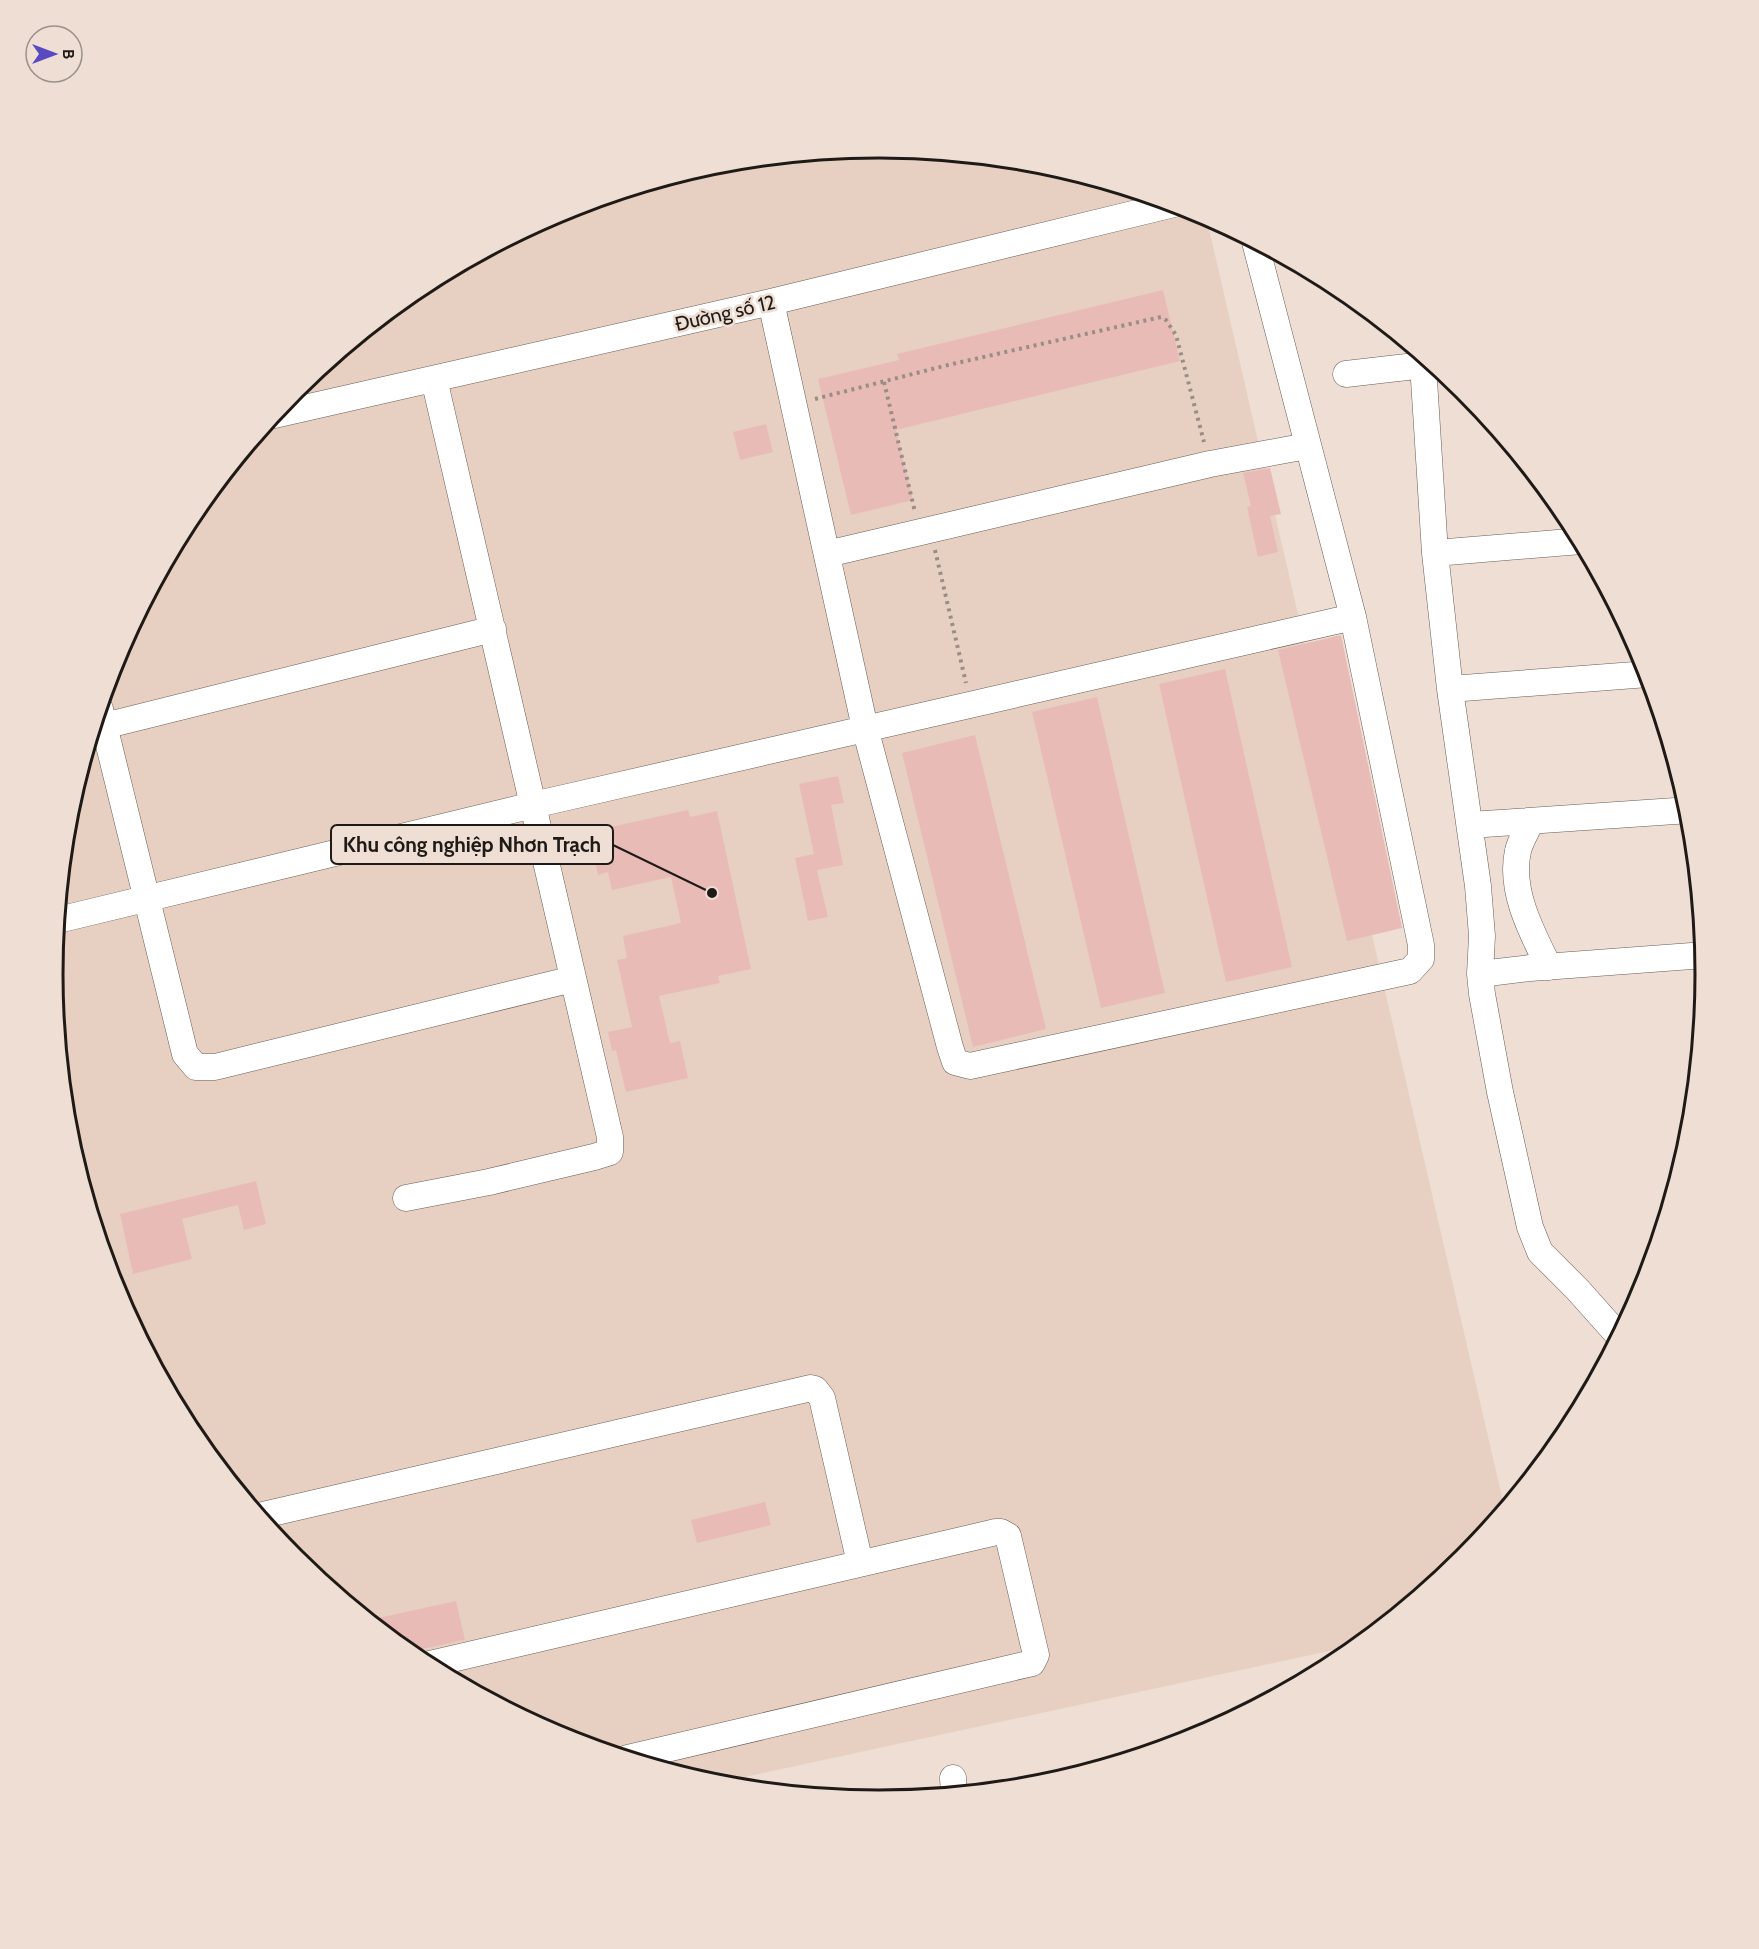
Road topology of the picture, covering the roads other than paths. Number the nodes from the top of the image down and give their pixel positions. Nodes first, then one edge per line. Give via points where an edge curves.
1 (1159, 208) edge
2 (1257, 251) edge
3 (771, 302) junction
4 (1422, 365) edge
5 (1428, 370) edge
6 (1347, 374) dead end
7 (434, 379) junction
8 (288, 412) edge
9 (1307, 446) junction
10 (1571, 542) edge
11 (1436, 553) junction
12 (827, 554) junction
13 (1353, 617) junction
14 (493, 629) junction
15 (1639, 675) edge
16 (1450, 689) junction
17 (105, 716) edge
18 (103, 722) edge
19 (865, 728) junction
20 (533, 805) junction
21 (1679, 811) edge
22 (1531, 821) junction
23 (1470, 825) junction
24 (148, 898) junction
25 (65, 918) edge
26 (1695, 956) edge
27 (1549, 967) junction
28 (1480, 974) junction
29 (573, 979) junction
30 (406, 1198) dead end
31 (1614, 1331) edge
32 (267, 1514) edge
33 (861, 1563) junction
34 (440, 1662) edge
35 (641, 1755) edge

1 - 3 street, Đường số 12
2 - 9 street
3 - 7 street, Đường số 12
3 - 12 street
4 - 6 street
5 - 11 street
7 - 8 street, Đường số 12
7 - 14 street
9 - 12 street
9 - 13 street
10 - 11 street
11 - 16 street
12 - 19 street
13 - 19 street
13 - 19 street via 1421,945 1421,959 1410,971 985,1064 955,1062
14 - 17 street
14 - 20 street
15 - 16 street
16 - 23 street
18 - 24 street
19 - 20 street
20 - 24 street
20 - 29 street
21 - 22 street
22 - 23 street
22 - 27 street via 1518,850 1516,879 1531,930
23 - 28 street via 1482,936
24 - 25 street
24 - 29 street via 185,1054 196,1067 226,1064
26 - 27 street
27 - 28 street
28 - 31 street via 1530,1227 1540,1252
29 - 30 street via 610,1137 610,1152
32 - 33 street via 810,1388 822,1398
33 - 34 street
33 - 35 street via 1005,1533 1010,1540 1035,1659 1027,1665

